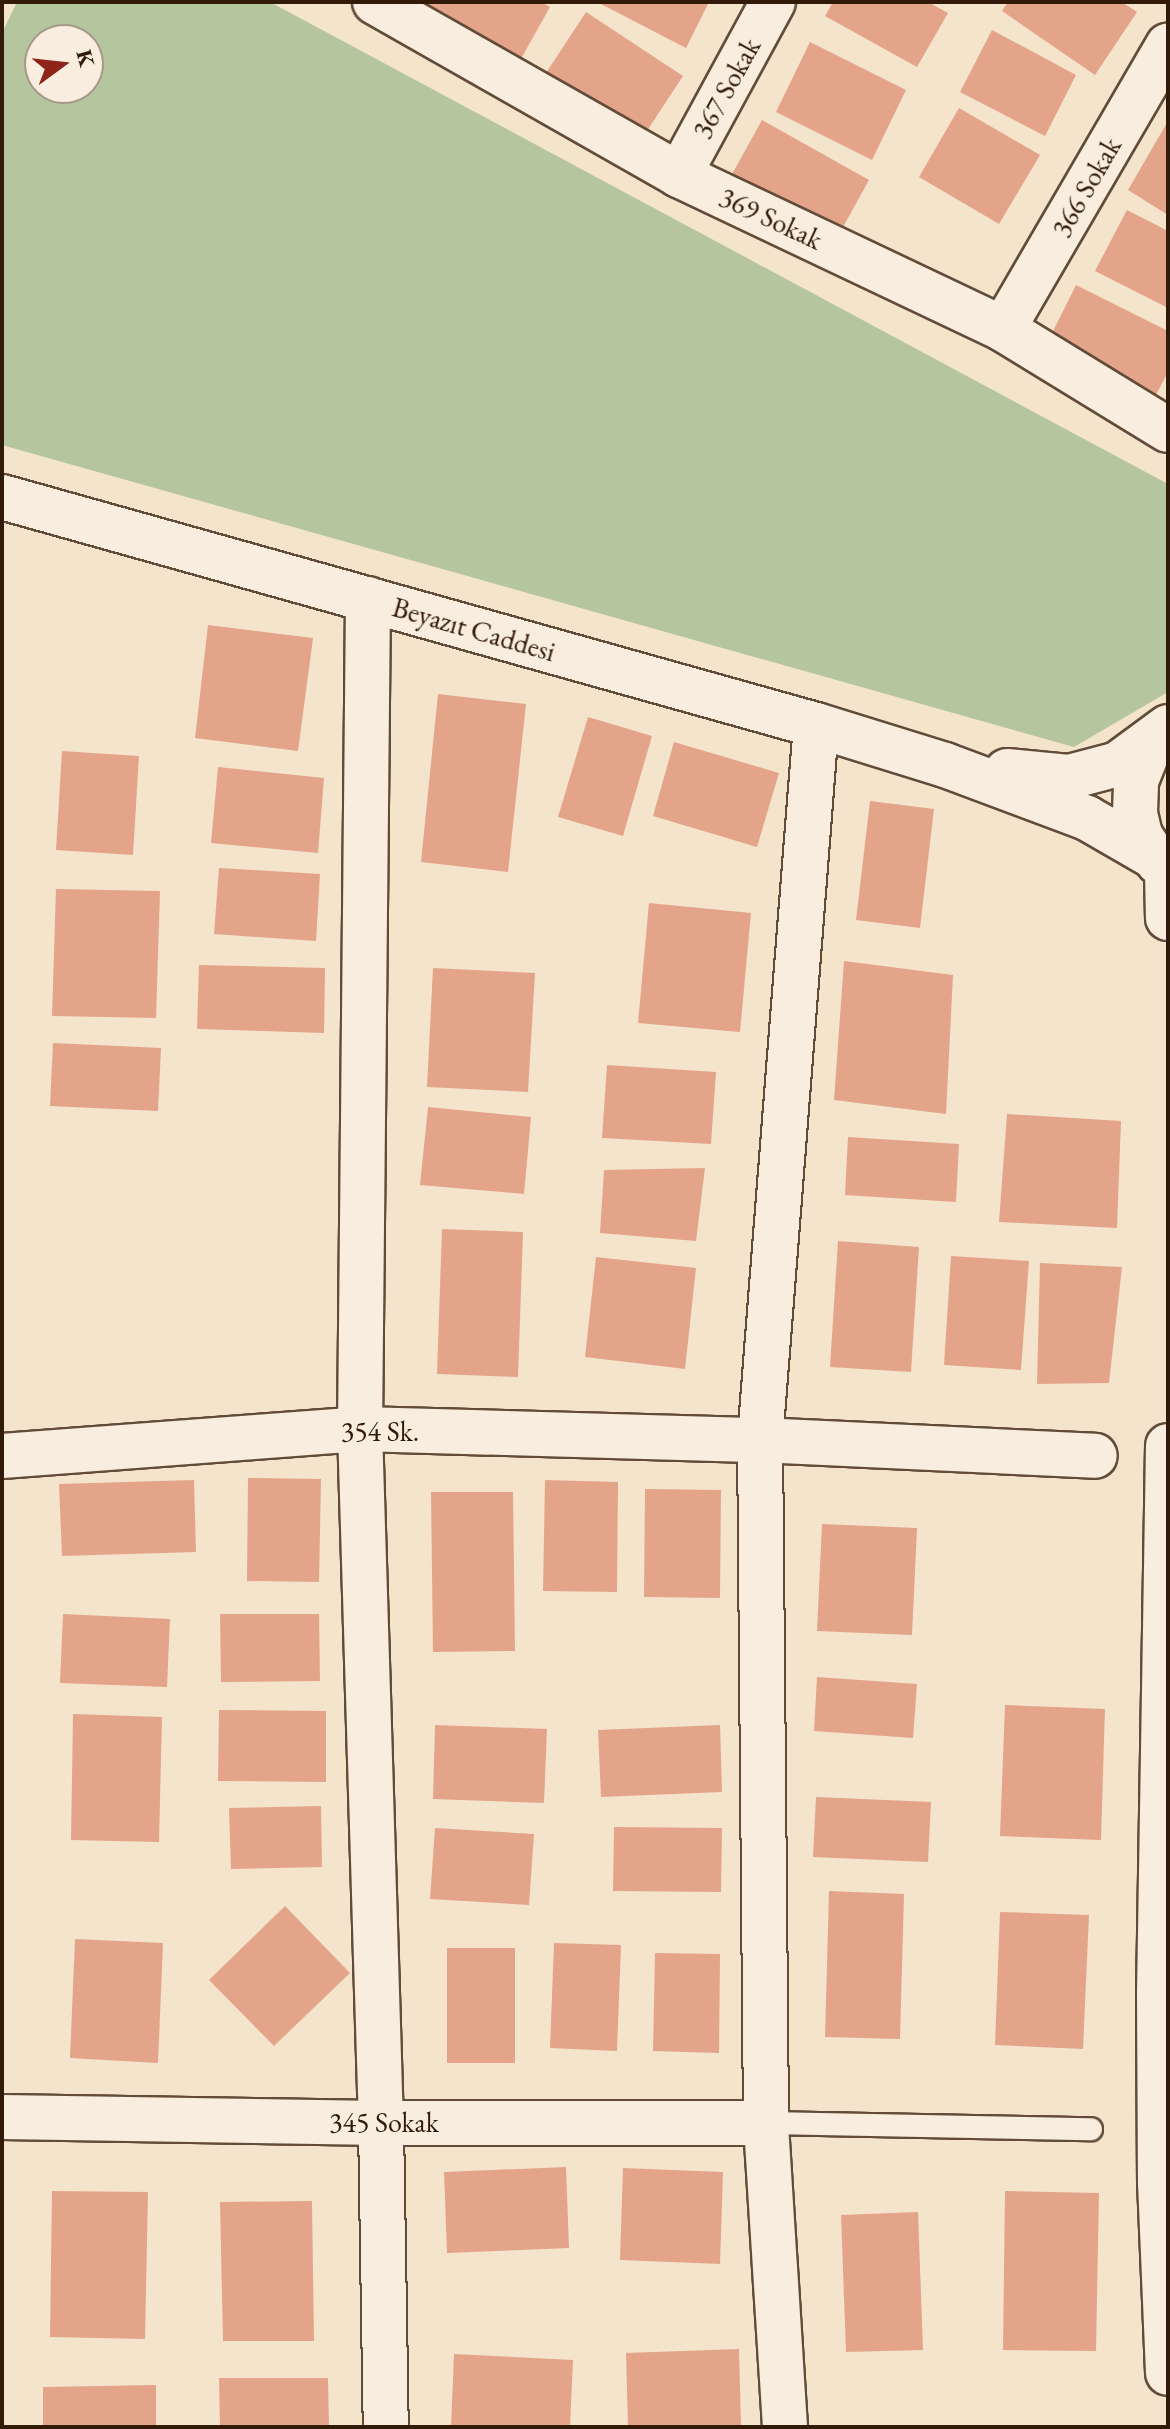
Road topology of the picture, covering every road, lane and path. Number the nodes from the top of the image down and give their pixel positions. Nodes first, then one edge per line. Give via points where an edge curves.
1 (375, 2) edge
2 (773, 2) edge
3 (1168, 45) edge
4 (679, 175) junction
5 (1003, 329) junction
6 (1168, 430) edge
7 (2, 497) edge
8 (368, 599) junction
9 (816, 725) junction
10 (1168, 728) edge
11 (945, 765) junction
12 (1162, 866) edge
13 (1168, 918) edge
14 (360, 1429) junction
15 (760, 1440) junction
16 (1168, 1446) edge
17 (2, 1456) edge
18 (1095, 1456) dead end
19 (1163, 1987) edge
20 (2, 2117) edge
21 (381, 2123) junction
22 (766, 2123) junction
23 (1091, 2129) dead end
24 (1164, 2182) edge
25 (1168, 2373) edge
26 (386, 2427) edge
27 (785, 2427) edge

1 - 4 street, 369 Sokak
2 - 4 street, 367 Sokak
3 - 5 street, 366 Sokak
4 - 5 street, 369 Sokak
5 - 6 street, 369 Sokak
7 - 8 street, Beyazıt Caddesi
8 - 9 street, Beyazıt Caddesi
8 - 14 street
9 - 11 street, Beyazıt Caddesi
9 - 15 street
10 - 11 street via 1118,764 1069,777
10 - 12 street via 1148,751 1136,781 1140,835
11 - 12 street via 1087,818
12 - 13 street
14 - 15 street, 354 Sk.
14 - 17 street, 354 Sk.
14 - 21 street
15 - 18 street, 354 Sk.
15 - 22 street
16 - 19 street
19 - 24 street
20 - 21 street, 345 Sokak
21 - 22 street, 345 Sokak
21 - 26 street
22 - 23 lane
22 - 27 street
24 - 25 street

